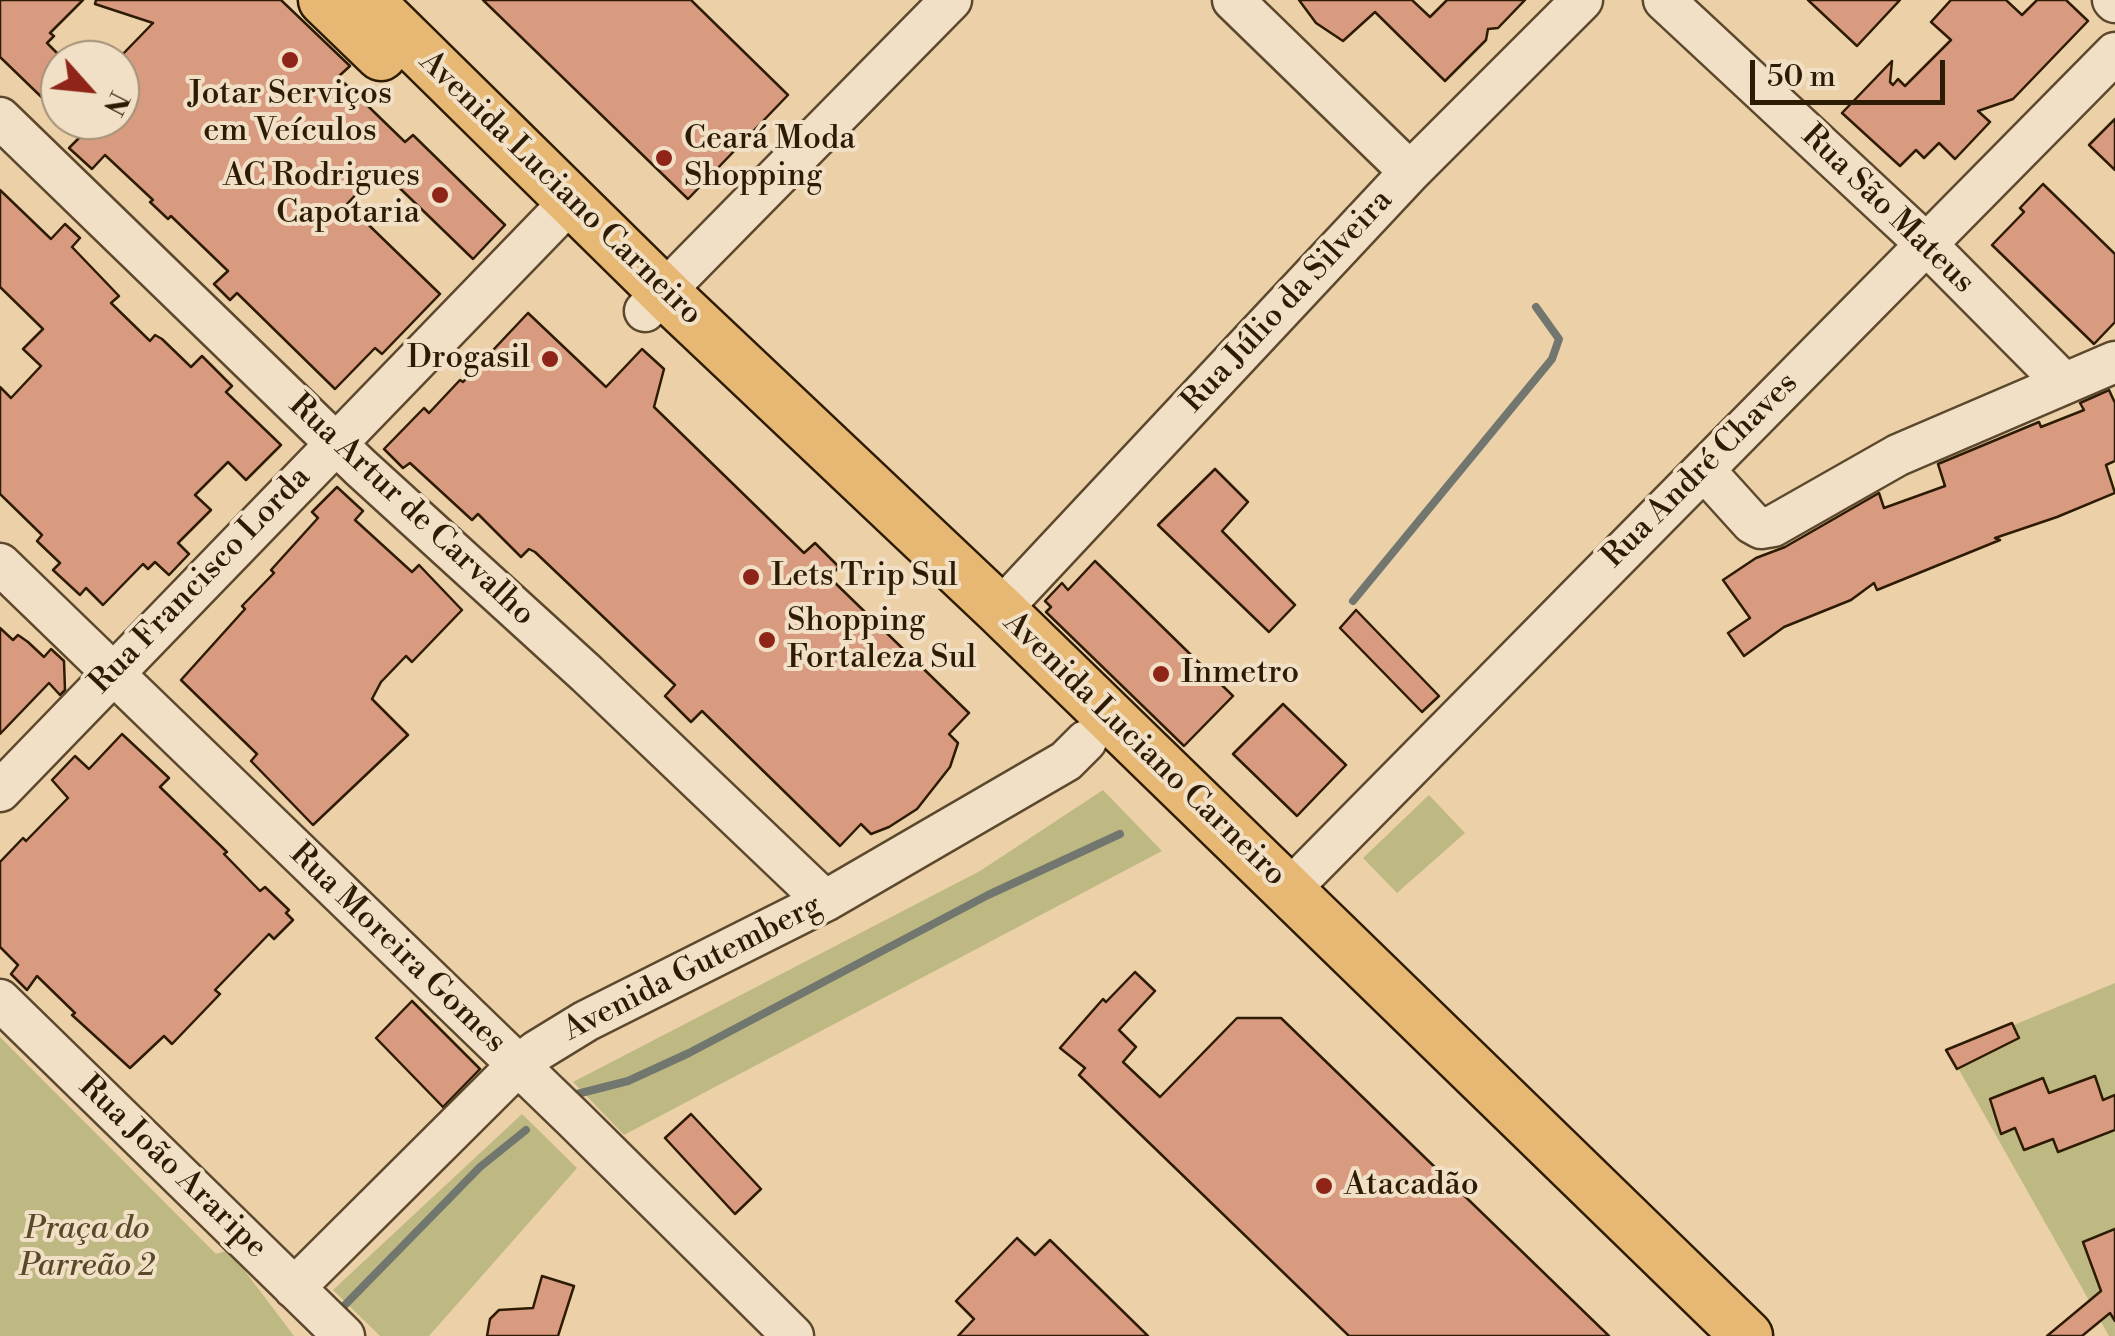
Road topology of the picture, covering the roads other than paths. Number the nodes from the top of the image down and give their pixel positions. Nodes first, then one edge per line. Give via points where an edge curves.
1 (324, 0) edge
2 (951, 0) edge
3 (1233, 0) edge
4 (1582, 0) edge
5 (1664, 0) edge
6 (372, 2) edge
7 (2115, 52) edge
8 (0, 118) edge
9 (1410, 172) junction
10 (562, 211) junction
11 (1925, 243) junction
12 (654, 301) junction
13 (2115, 362) edge
14 (2064, 383) junction
15 (335, 443) junction
16 (1704, 470) junction
17 (0, 564) edge
18 (1000, 610) junction
19 (114, 672) junction
20 (1086, 741) junction
21 (0, 791) edge
22 (1162, 791) junction
23 (1288, 891) junction
24 (825, 901) junction
25 (0, 1000) edge
26 (517, 1066) junction
27 (303, 1297) junction
28 (344, 1336) edge
29 (793, 1336) edge
30 (1702, 1336) edge
31 (1747, 1336) edge

1 - 10 main road, Avenida Luciano Carneiro
2 - 12 street
3 - 9 street
4 - 9 street, Rua Júlio da Silveira
5 - 11 street, Rua São Mateus
6 - 10 main road, Avenida Luciano Carneiro
7 - 11 street, Rua André Chaves
8 - 15 street, Rua Artur de Carvalho
9 - 18 street, Rua Júlio da Silveira
10 - 12 main road, Avenida Luciano Carneiro
10 - 15 street, Rua Francisco Lorda
11 - 14 street, Rua São Mateus
11 - 16 street, Rua André Chaves
12 - 18 main road, Avenida Luciano Carneiro
12 - 20 main road, Avenida Luciano Carneiro
13 - 14 street
14 - 16 street via 1898,455 1773,526 1752,523
15 - 19 street, Rua Francisco Lorda
15 - 24 street, Rua Artur de Carvalho
16 - 23 street, Rua André Chaves
17 - 19 street, Rua Moreira Gomes
18 - 22 main road, Avenida Luciano Carneiro
19 - 21 street, Rua Francisco Lorda
19 - 26 street, Rua Moreira Gomes
20 - 22 main road, Avenida Luciano Carneiro
20 - 24 street, Avenida Gutemberg via 1066,761
22 - 23 main road, Avenida Luciano Carneiro
22 - 30 main road, Avenida Luciano Carneiro
23 - 31 main road, Avenida Luciano Carneiro
24 - 26 street, Avenida Gutemberg via 586,1021
25 - 27 street, Rua João Araripe
26 - 27 street, Avenida Gutemberg
26 - 29 street, Rua Moreira Gomes
27 - 28 street, Rua João Araripe

